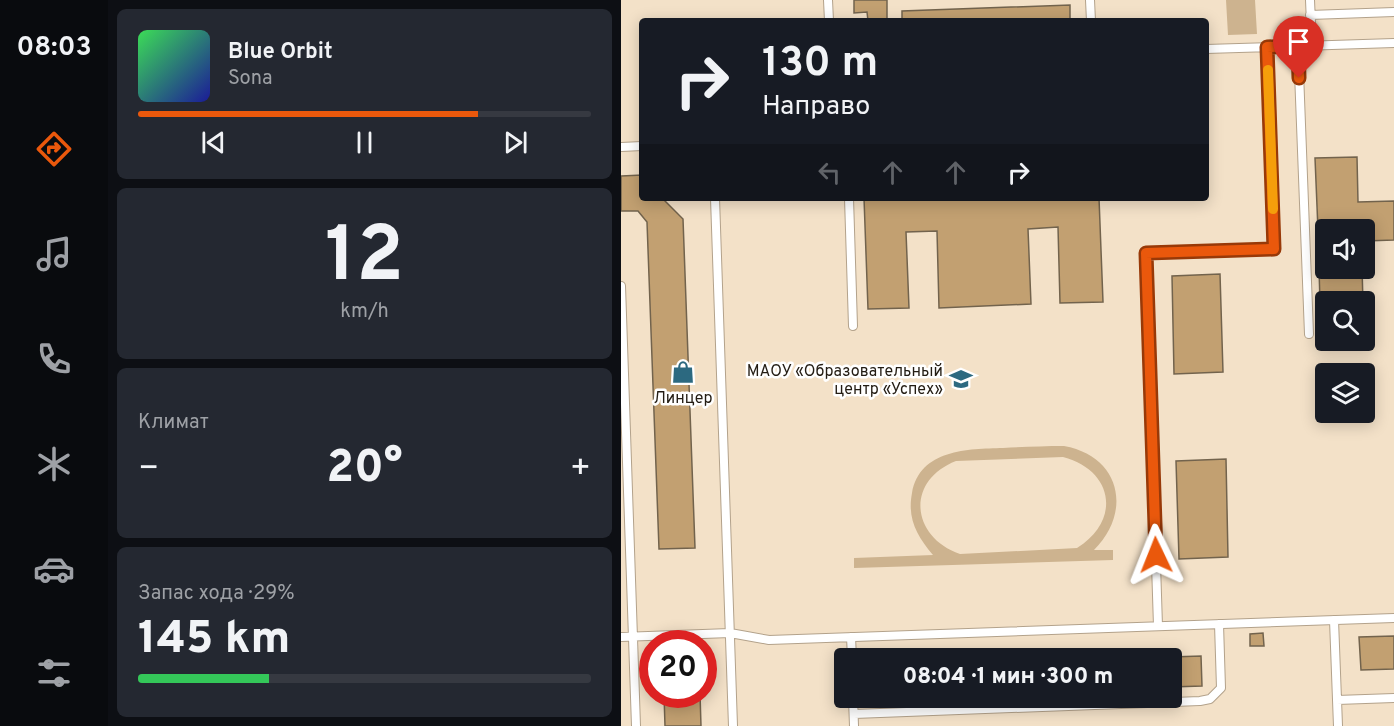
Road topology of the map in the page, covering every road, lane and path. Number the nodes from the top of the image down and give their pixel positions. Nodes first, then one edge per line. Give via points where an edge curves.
1 (828, 0) edge
2 (1090, 0) edge
3 (1310, 0) edge
4 (1394, 12) edge
5 (1311, 15) junction
6 (828, 18) edge
7 (1091, 18) edge
8 (1394, 43) edge
9 (1298, 46) junction
10 (1312, 46) junction
11 (1267, 47) junction
12 (1209, 50) edge
13 (639, 146) edge
14 (621, 147) edge
15 (715, 201) edge
16 (849, 201) edge
17 (621, 286) edge
18 (853, 326) dead end
19 (1309, 334) dead end
20 (1394, 618) edge
21 (1334, 620) junction
22 (1219, 624) junction
23 (1158, 626) junction
24 (730, 633) junction
25 (621, 637) edge
26 (633, 637) junction
27 (851, 637) junction
28 (852, 648) edge
29 (1394, 698) edge
30 (1337, 700) junction
31 (854, 708) edge
32 (854, 714) junction
33 (636, 726) edge
34 (733, 726) edge
35 (854, 726) edge
36 (1338, 726) edge

1 - 6 lane
2 - 7 lane
3 - 5 lane
4 - 5 lane
5 - 10 lane
8 - 10 lane
9 - 10 lane
9 - 11 lane
9 - 19 lane
11 - 12 lane
11 - 23 lane via 1274,249 1146,253
13 - 14 lane
15 - 24 lane
16 - 18 lane
17 - 26 lane
20 - 21 lane
21 - 22 lane
21 - 30 lane
22 - 23 lane
22 - 32 lane via 1221,688 1210,699
23 - 27 lane
24 - 26 lane
24 - 27 lane via 769,640
24 - 34 lane
25 - 26 lane
26 - 33 lane
27 - 28 lane
29 - 30 lane
30 - 36 lane
31 - 32 lane
32 - 35 lane

